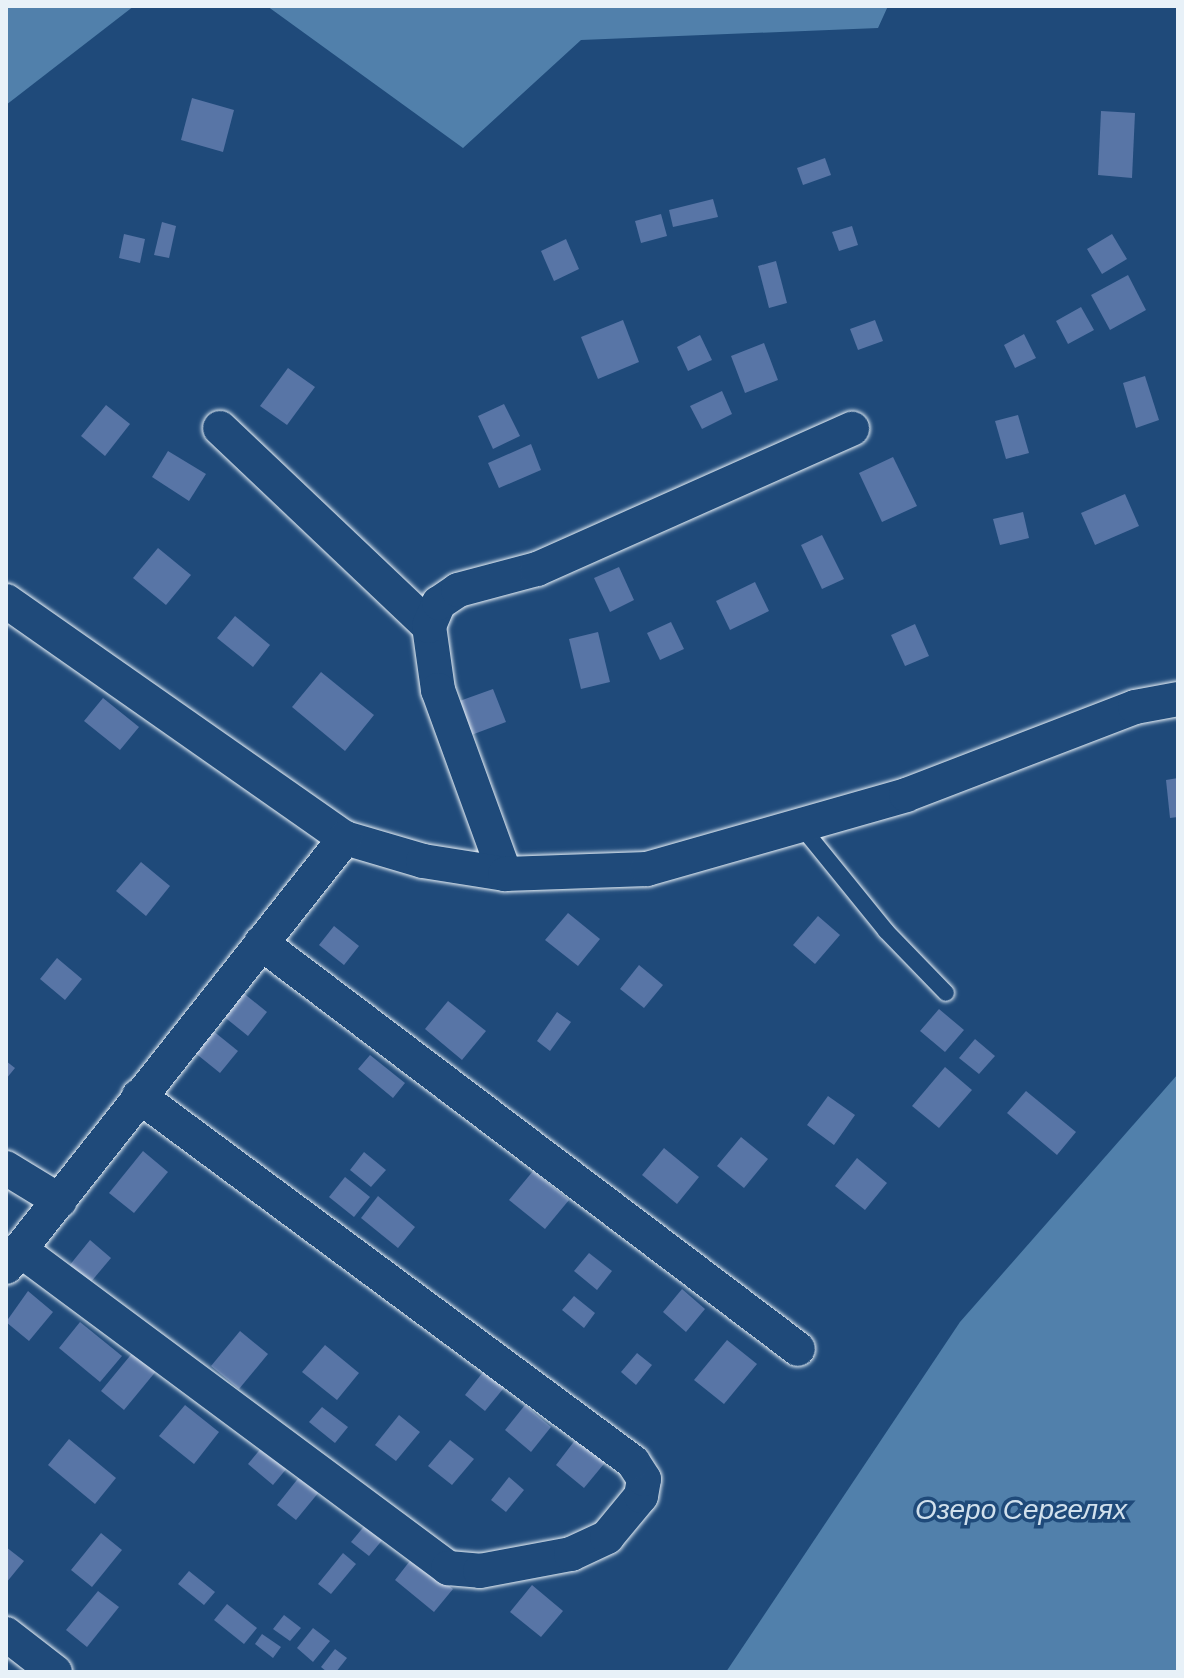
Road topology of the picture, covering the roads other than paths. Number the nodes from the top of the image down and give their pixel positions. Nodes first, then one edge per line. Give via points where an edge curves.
1 (220, 428) dead end
2 (852, 429) dead end
3 (6, 601) edge
4 (429, 626) junction
5 (1178, 699) edge
6 (800, 825) junction
7 (345, 838) junction
8 (505, 874) junction
9 (261, 943) junction
10 (946, 993) dead end
11 (139, 1096) junction
12 (6, 1168) edge
13 (60, 1201) junction
14 (12, 1258) edge
15 (798, 1349) dead end
16 (6, 1634) edge
17 (55, 1672) edge

1 - 4 street
2 - 4 street via 537,569 458,590 439,603
3 - 7 street
4 - 8 street via 438,690
5 - 6 street via 1135,707 906,795
6 - 8 street via 647,869
6 - 10 lane via 886,931
7 - 8 street via 423,861
7 - 9 street
9 - 11 street
9 - 15 street
11 - 13 street
11 - 14 street via 633,1462 644,1479 641,1496 607,1537 571,1554 480,1571 448,1568
12 - 13 street
13 - 14 street
16 - 17 street

